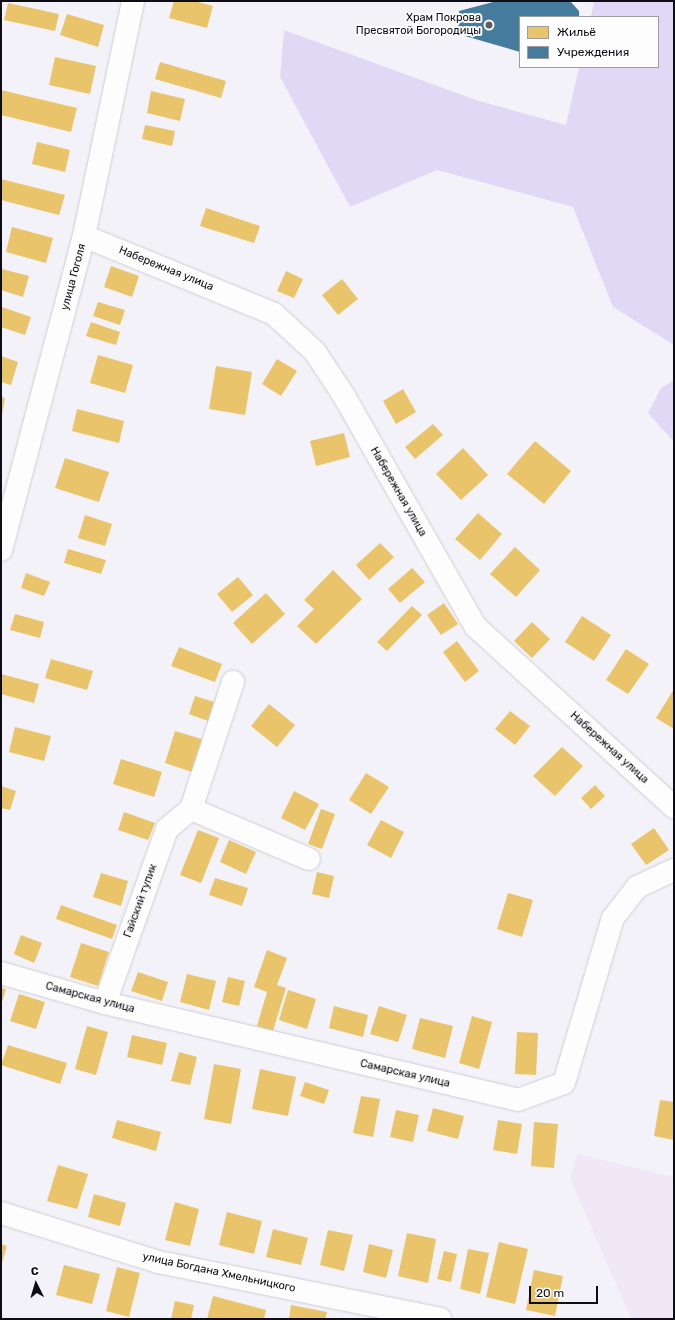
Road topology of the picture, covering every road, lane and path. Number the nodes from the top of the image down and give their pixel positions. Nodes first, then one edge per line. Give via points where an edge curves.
1 (133, 1) edge
2 (84, 236) junction
3 (1, 550) edge
4 (233, 682) dead end
5 (674, 807) edge
6 (191, 809) junction
7 (309, 858) dead end
8 (674, 870) edge
9 (1, 973) edge
10 (105, 1003) junction
11 (1, 1213) edge
12 (440, 1319) edge

1 - 2 street, улица Гоголя
2 - 3 street, улица Гоголя
2 - 5 street, Набережная улица via 274,314 315,352 344,396 476,627
4 - 6 street
6 - 7 street
6 - 10 street, Гайский тупик via 167,829
8 - 10 street, Самарская улица via 637,887 613,918 564,1082 518,1100
9 - 10 street, Самарская улица
11 - 12 street, улица Богдана Хмельницкого via 158,1262

